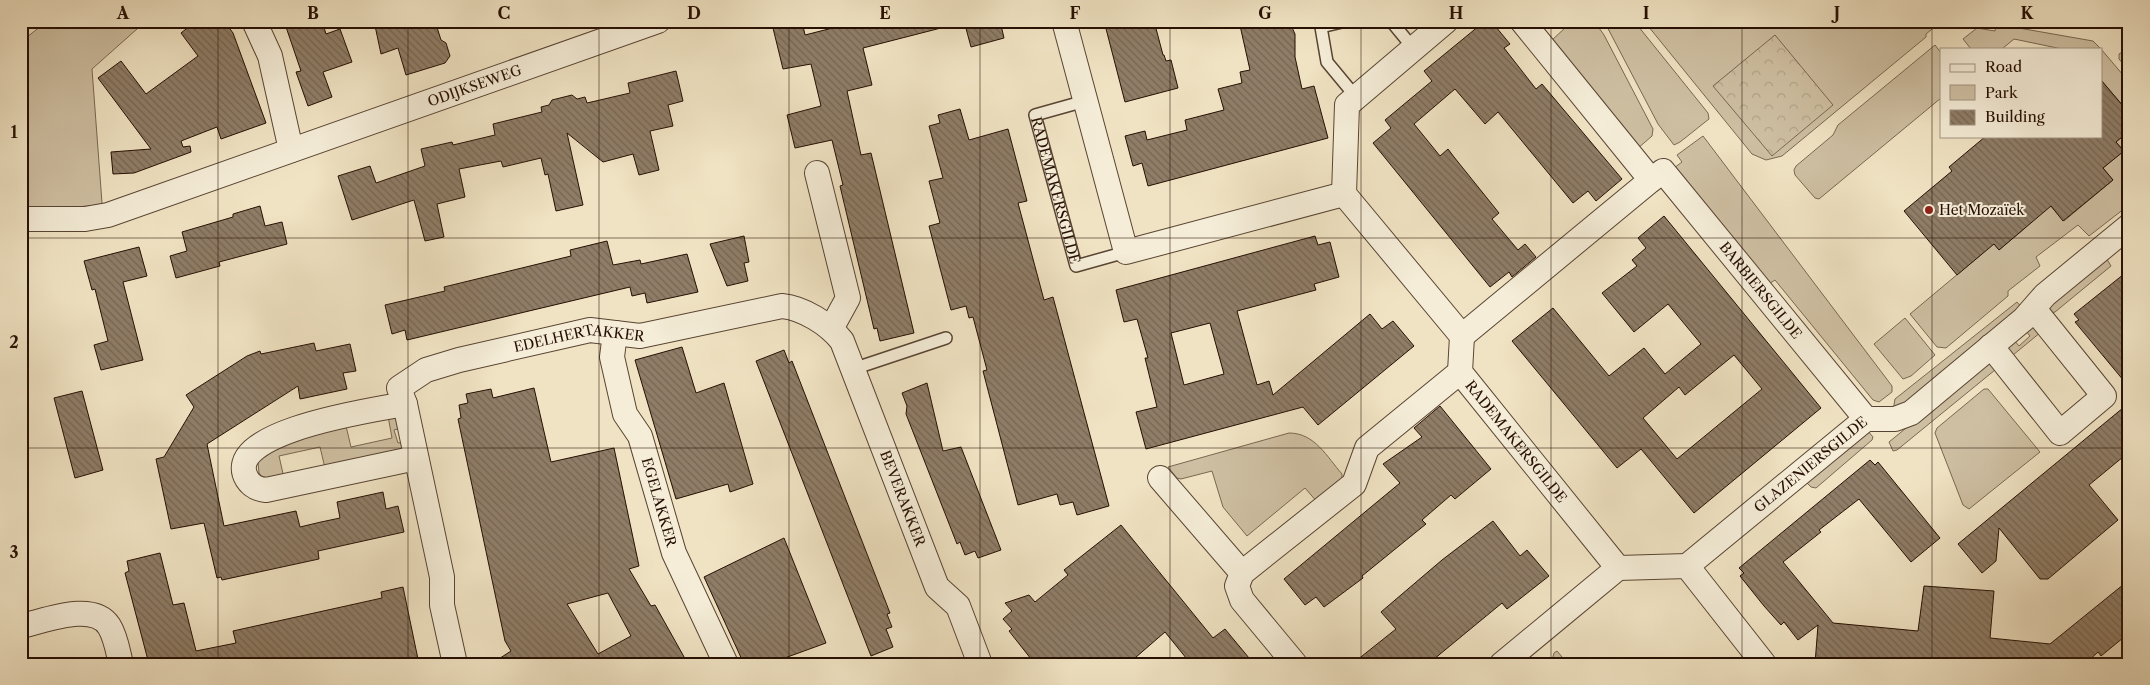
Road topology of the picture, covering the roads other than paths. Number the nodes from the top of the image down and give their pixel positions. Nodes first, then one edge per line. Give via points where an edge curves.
1 (254, 21) edge
2 (658, 21) edge
3 (1064, 21) edge
4 (1346, 21) edge
5 (1391, 21) edge
6 (1446, 21) edge
7 (1522, 21) edge
8 (1414, 48) junction
9 (1356, 97) junction
10 (1085, 101) junction
11 (291, 150) junction
12 (817, 173) dead end
13 (1652, 180) junction
14 (1344, 194) junction
15 (21, 219) edge
16 (2129, 226) edge
17 (1126, 252) junction
18 (782, 306) joint
19 (2034, 309) junction
20 (830, 329) junction
21 (615, 333) junction
22 (1462, 336) junction
23 (946, 338) dead end
24 (1991, 346) junction
25 (853, 369) junction
26 (1460, 372) junction
27 (405, 404) junction
28 (1866, 419) junction
29 (416, 458) junction
30 (1160, 478) dead end
31 (1687, 566) junction
32 (1618, 568) junction
33 (1242, 573) junction
34 (21, 626) edge
35 (121, 664) edge
36 (455, 664) edge
37 (726, 664) edge
38 (980, 664) edge
39 (1295, 664) edge
40 (1502, 664) edge
41 (1764, 664) edge

1 - 11 street via 270,56
2 - 11 street, ODIJKSEWEG
3 - 10 street
4 - 9 lane via 1321,27 1326,62
5 - 8 lane
6 - 8 street
7 - 13 street
8 - 9 street
9 - 14 street via 1347,105
10 - 17 street
10 - 17 lane, RADEMAKERSGILDE via 1035,115 1076,266
11 - 15 street, ODIJKSEWEG via 108,215 85,219
12 - 20 street via 848,298
13 - 22 street
13 - 28 street, BARBIERSGILDE via 1663,172
14 - 17 street, RADEMAKERSGILDE
14 - 22 street
16 - 19 street, GLAZENIERSGILDE via 2045,295
18 - 20 street, BEVERAKKER via 798,310
18 - 21 street, EDELHERTAKKER via 640,336
19 - 24 street, GLAZENIERSGILDE
19 - 24 street via 2104,396 2060,432
20 - 25 street, BEVERAKKER via 842,341
21 - 27 street, EDELHERTAKKER via 590,330 426,370 399,388
21 - 37 street, EGELAKKER via 612,356 625,414 640,436 674,553
22 - 26 street, RADEMAKERSGILDE
23 - 25 lane
24 - 28 street, GLAZENIERSGILDE via 1911,413 1895,419
25 - 38 street, BEVERAKKER via 937,587 958,606
26 - 32 street, RADEMAKERSGILDE
26 - 33 street via 1368,448 1354,484
27 - 29 street, EDELHERTAKKER
27 - 29 street via 284,432 251,454 244,468 245,475 253,486 266,490
28 - 31 street, GLAZENIERSGILDE
29 - 36 street, EDELHERTAKKER via 442,577 442,605
30 - 33 street
31 - 32 street
31 - 41 street
32 - 40 street
33 - 39 street via 1238,586 1242,600
34 - 35 street via 83,613 94,614 102,618 113,633

